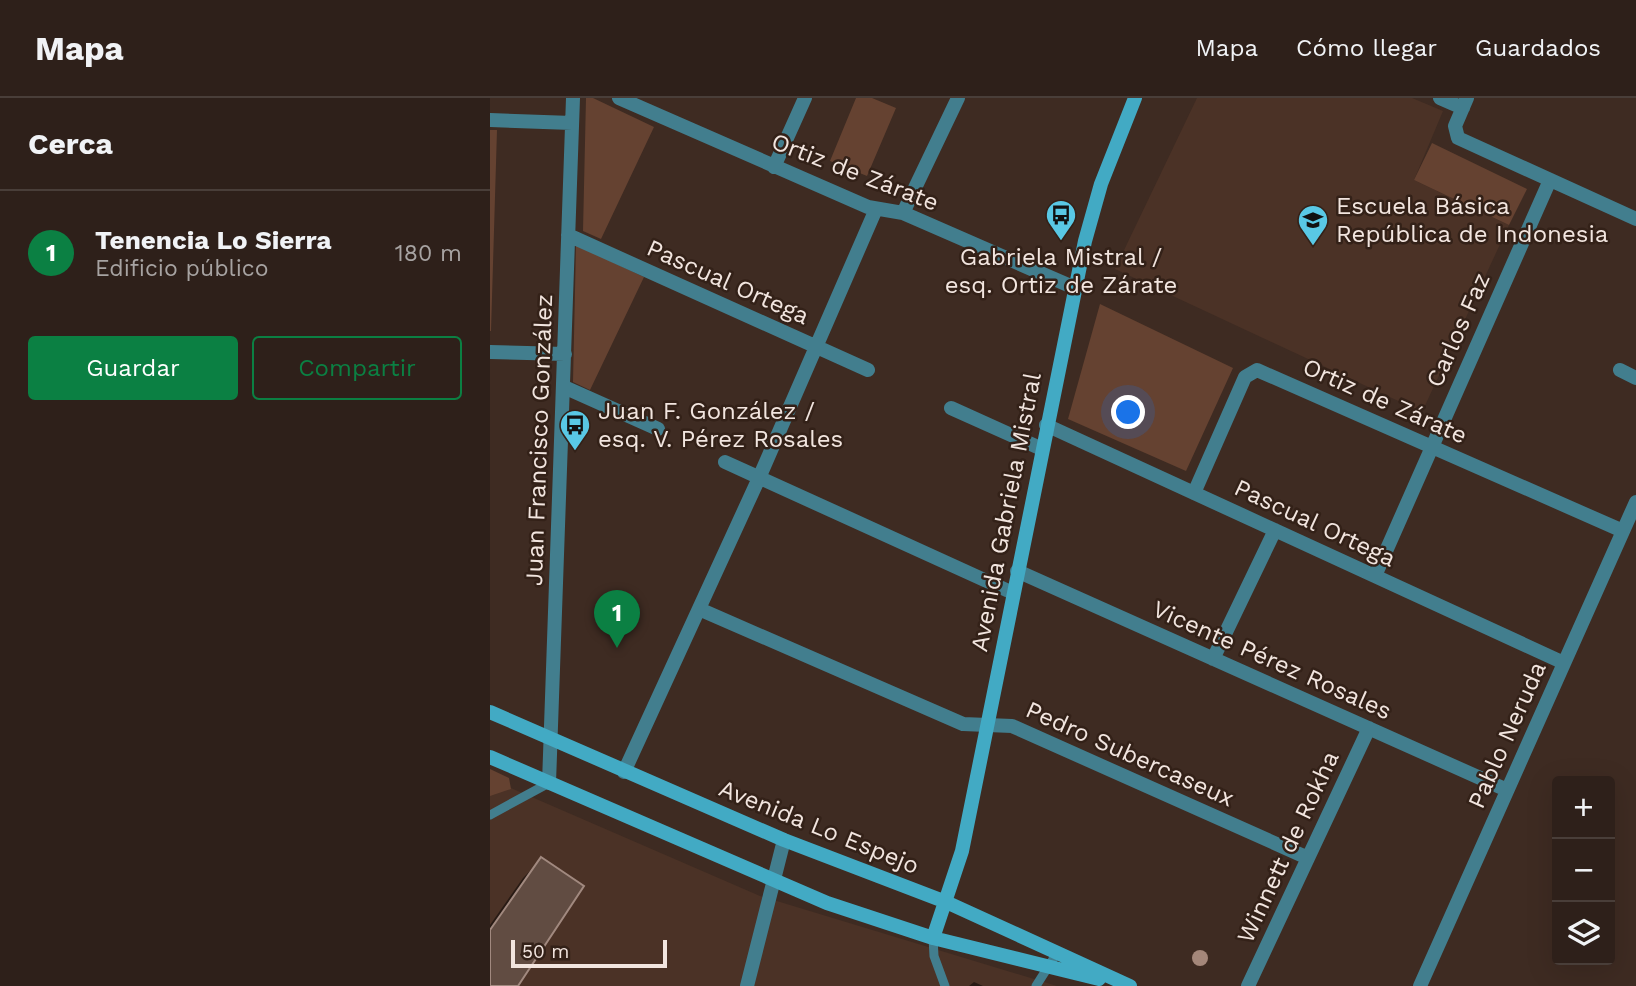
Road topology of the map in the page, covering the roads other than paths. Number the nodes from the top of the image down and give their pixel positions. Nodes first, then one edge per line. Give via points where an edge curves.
1 (573, 98) edge
2 (618, 98) edge
3 (805, 98) edge
4 (958, 98) edge
5 (1135, 98) edge
6 (1440, 98) edge
7 (1465, 103) edge
8 (490, 120) edge
9 (572, 123) junction
10 (774, 167) junction
11 (1549, 180) junction
12 (876, 209) junction
13 (903, 213) junction
14 (1636, 219) edge
15 (568, 235) junction
16 (1075, 288) junction
17 (817, 348) junction
18 (490, 352) edge
19 (565, 354) junction
20 (868, 370) dead end
21 (1620, 370) dead end
22 (1636, 377) edge
23 (564, 387) junction
24 (951, 408) dead end
25 (1046, 425) junction
26 (658, 429) dead end
27 (1432, 446) junction
28 (1042, 449) junction
29 (725, 462) dead end
30 (760, 478) junction
31 (1194, 493) junction
32 (1636, 502) edge
33 (1275, 530) junction
34 (1623, 531) junction
35 (1017, 571) junction
36 (1375, 576) junction
37 (1013, 593) junction
38 (699, 609) junction
39 (1213, 659) junction
40 (1564, 663) junction
41 (490, 712) edge
42 (986, 724) junction
43 (1369, 728) junction
44 (550, 739) junction
45 (490, 757) edge
46 (624, 772) junction
47 (549, 783) junction
48 (1507, 790) junction
49 (490, 815) edge
50 (784, 840) junction
51 (1308, 858) junction
52 (775, 883) junction
53 (946, 902) junction
54 (933, 938) junction
55 (1057, 953) junction
56 (1049, 967) junction
57 (1092, 982) edge
58 (747, 986) edge
59 (945, 986) edge
60 (1036, 986) edge
61 (1129, 986) edge
62 (1248, 986) edge
63 (1420, 986) edge

1 - 9 street, Juan Francisco González
2 - 10 street, Ortiz de Zárate
3 - 10 street
4 - 13 street
5 - 16 main road, Avenida Gabriela Mistral via 1101,184
6 - 7 street
7 - 11 street via 1455,126 1462,140
8 - 9 street
9 - 15 street, Juan Francisco González
10 - 12 street, Ortiz de Zárate
11 - 14 street
11 - 27 street, Carlos Faz
12 - 13 street, Ortiz de Zárate
12 - 17 street
13 - 16 street, Ortiz de Zárate
15 - 17 street, Pascual Ortega
15 - 19 street, Juan Francisco González
16 - 25 main road, Avenida Gabriela Mistral
17 - 20 street, Pascual Ortega
17 - 30 street
18 - 19 street
19 - 23 street, Juan Francisco González
21 - 22 street
23 - 26 street
23 - 44 street, Juan Francisco González
24 - 28 street
25 - 28 main road, Avenida Gabriela Mistral
25 - 31 street, Pascual Ortega
27 - 31 street, Ortiz de Zárate via 1257,370 1245,377
27 - 34 street, Ortiz de Zárate
27 - 36 street, Carlos Faz
28 - 35 main road, Avenida Gabriela Mistral
29 - 30 street
30 - 37 street
30 - 38 street
31 - 33 street, Pascual Ortega
32 - 34 street, Pablo Neruda
33 - 36 street, Pascual Ortega
33 - 39 street
34 - 40 street, Pablo Neruda
35 - 37 main road, Avenida Gabriela Mistral
35 - 39 street, Vicente Pérez Rosales
36 - 40 street, Pascual Ortega
37 - 42 main road, Avenida Gabriela Mistral
38 - 42 street, Pedro Subercaseux via 963,724
38 - 46 street
39 - 43 street, Vicente Pérez Rosales
40 - 48 street, Pablo Neruda
41 - 44 main road, Avenida Lo Espejo
42 - 51 street, Pedro Subercaseux via 1012,726
42 - 53 main road, Avenida Gabriela Mistral via 962,851
43 - 48 street, Vicente Pérez Rosales
43 - 51 street, Winnett de Rokha
44 - 46 main road, Avenida Lo Espejo
44 - 47 street, Juan Francisco González
45 - 47 main road, Avenida Lo Espejo
46 - 50 main road, Avenida Lo Espejo
47 - 49 lane
47 - 52 main road, Avenida Lo Espejo
48 - 63 street, Pablo Neruda
50 - 52 street
50 - 53 main road, Avenida Lo Espejo
51 - 62 street, Winnett de Rokha
52 - 54 main road, Avenida Lo Espejo
52 - 58 street
53 - 54 main road, Avenida Gabriela Mistral
53 - 55 main road, Avenida Lo Espejo
54 - 56 main road, Avenida Lo Espejo
54 - 59 lane
55 - 56 lane
55 - 61 main road, Avenida Lo Espejo
56 - 57 main road, Avenida Lo Espejo
56 - 60 lane
57 - 61 main road, Avenida Lo Espejo

